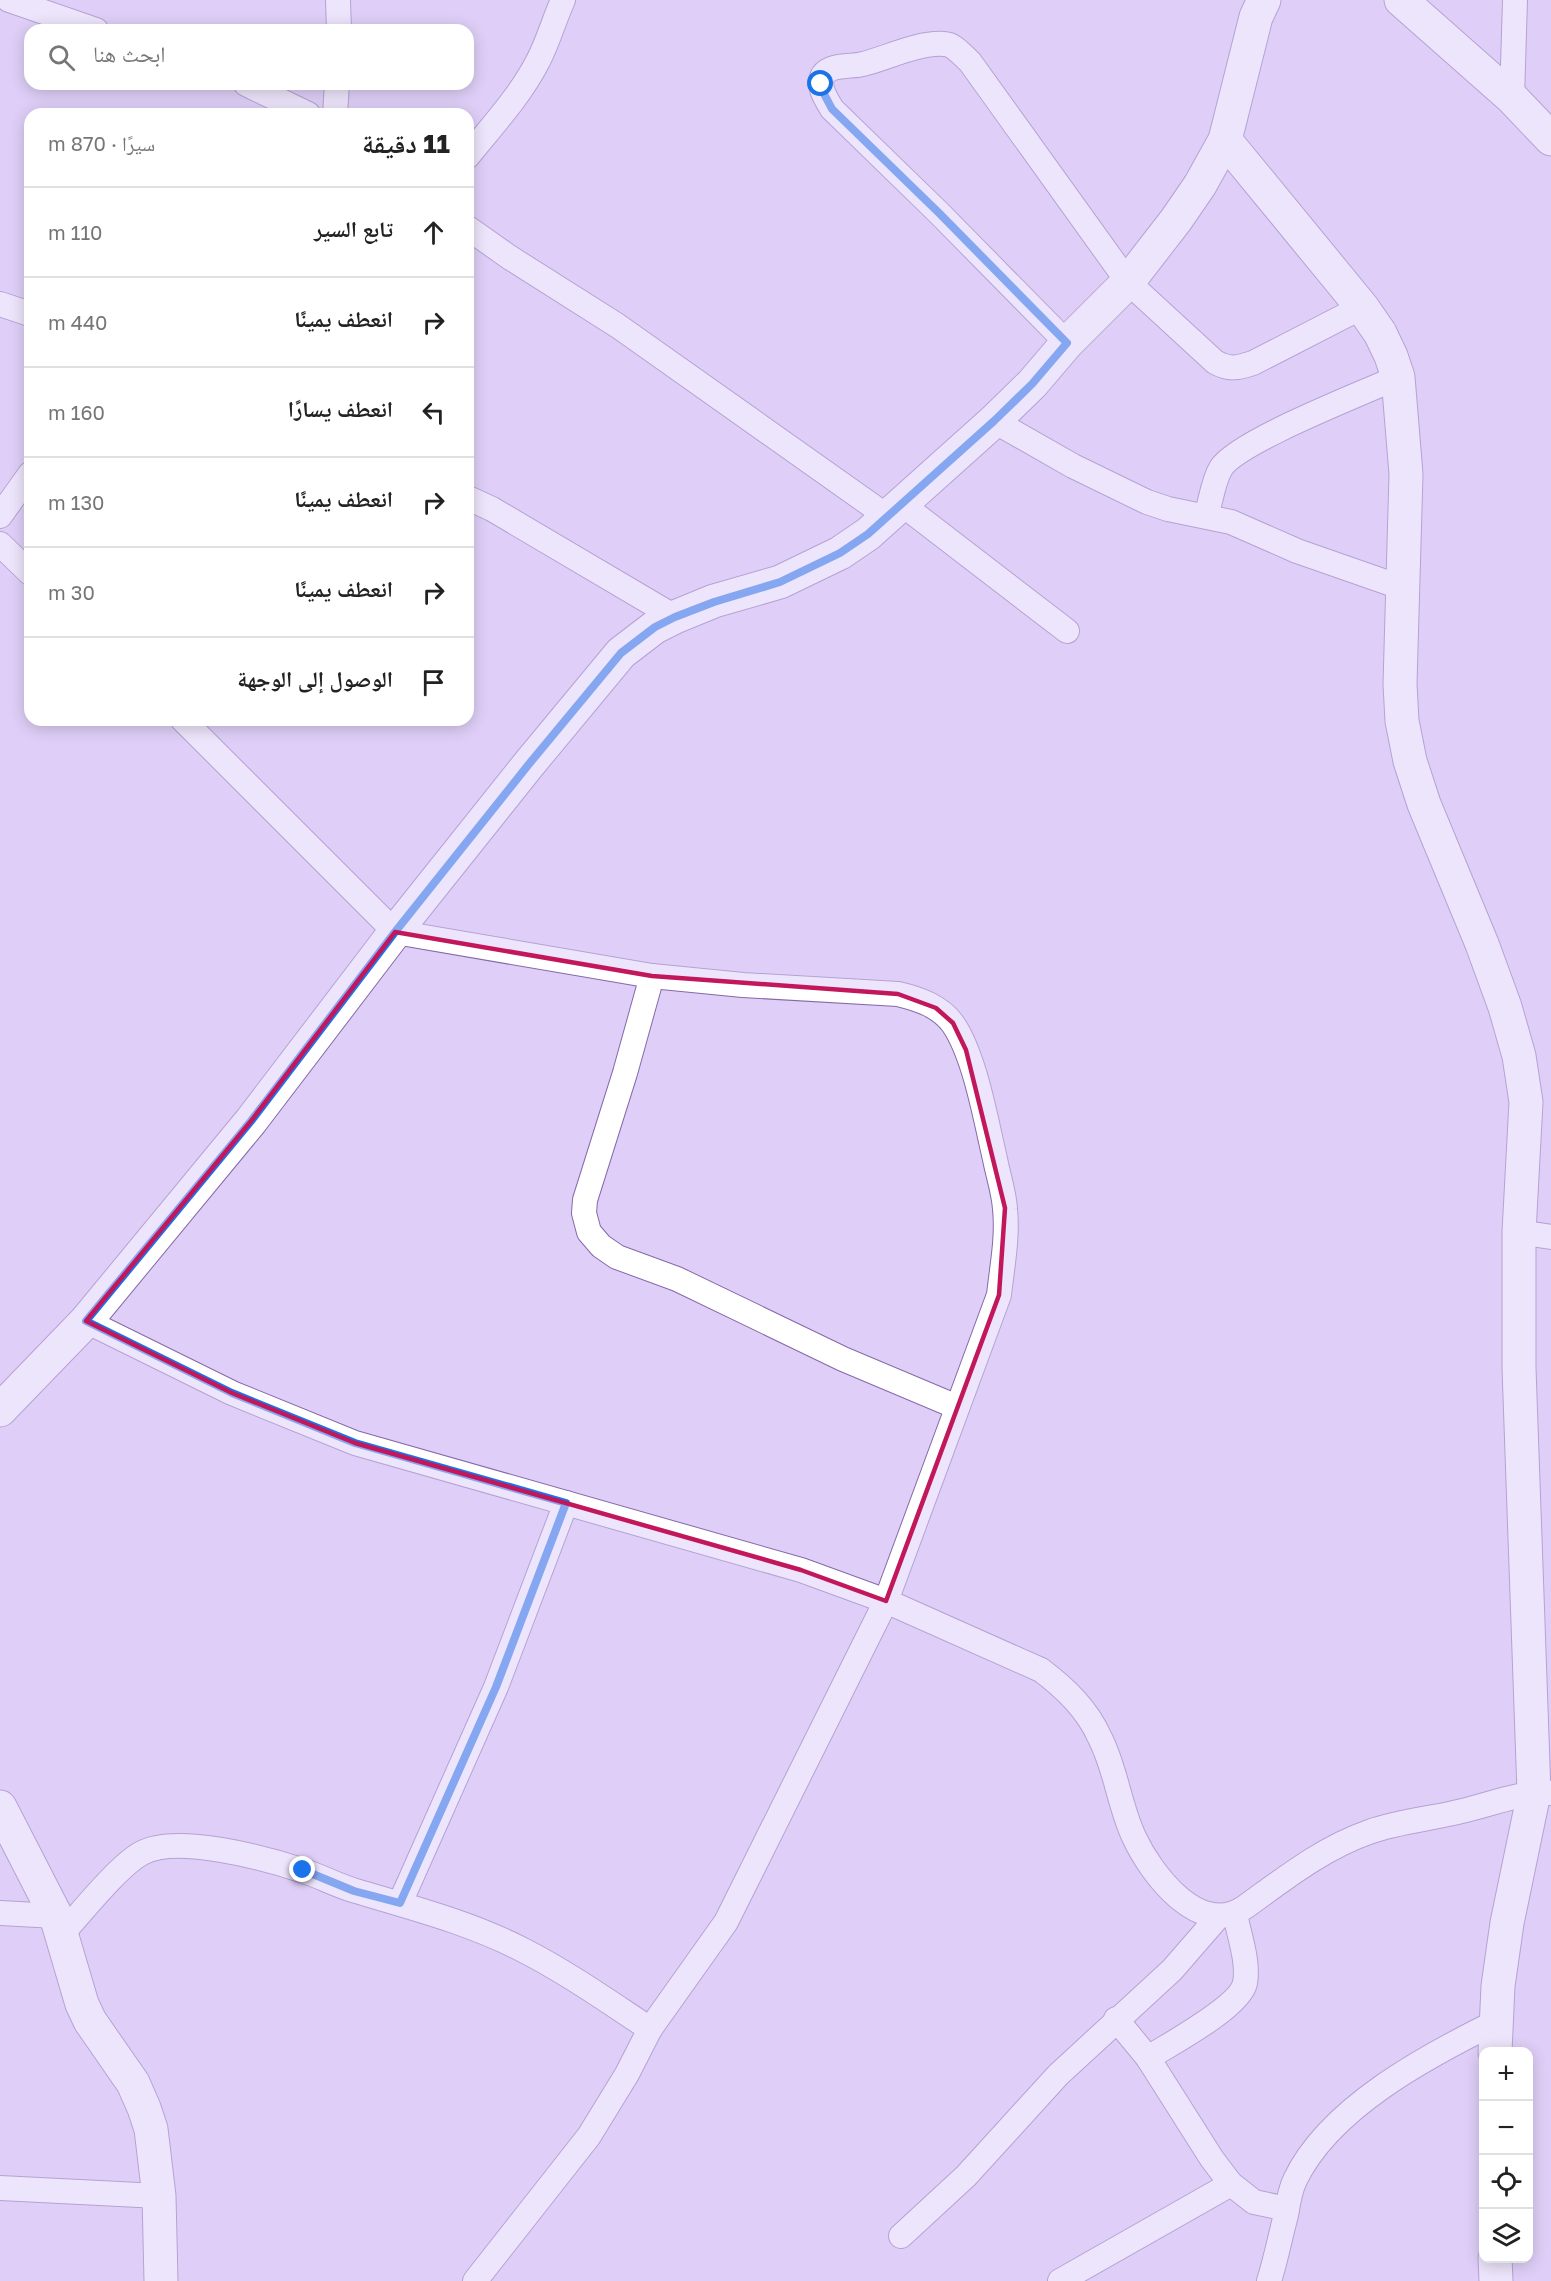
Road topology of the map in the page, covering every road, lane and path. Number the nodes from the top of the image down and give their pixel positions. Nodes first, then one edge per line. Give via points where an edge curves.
1 (9, 0) edge
2 (338, 0) edge
3 (563, 0) edge
4 (1401, 0) edge
5 (1515, 0) edge
6 (1258, 6) edge
7 (79, 24) edge
8 (339, 24) edge
9 (258, 90) edge
10 (337, 90) edge
11 (1512, 98) junction
12 (296, 108) edge
13 (335, 108) edge
14 (1551, 139) edge
15 (1225, 140) junction
16 (474, 149) edge
17 (474, 232) edge
18 (1128, 282) junction
19 (0, 304) edge
20 (1362, 307) junction
21 (24, 312) edge
22 (1067, 343) junction
23 (1398, 377) junction
24 (994, 421) junction
25 (24, 482) edge
26 (474, 501) edge
27 (896, 511) junction
28 (0, 516) edge
29 (1206, 516) junction
30 (0, 544) edge
31 (24, 567) edge
32 (1403, 588) junction
33 (675, 617) junction
34 (1067, 631) dead end
35 (195, 726) edge
36 (395, 932) junction
37 (652, 976) junction
38 (1519, 1232) junction
39 (1551, 1237) edge
40 (86, 1321) junction
41 (957, 1407) junction
42 (0, 1410) edge
43 (566, 1503) junction
44 (886, 1601) junction
45 (1543, 1793) edge
46 (0, 1807) edge
47 (400, 1903) junction
48 (0, 1913) edge
49 (1226, 1916) junction
50 (59, 1925) junction
51 (1116, 2019) junction
52 (650, 2029) junction
53 (1496, 2037) edge
54 (1148, 2058) junction
55 (1231, 2184) junction
56 (0, 2188) edge
57 (159, 2196) junction
58 (1287, 2209) junction
59 (901, 2236) dead end
60 (1495, 2263) edge
61 (161, 2281) edge
62 (475, 2281) edge
63 (1060, 2281) edge
64 (1269, 2281) edge
65 (1496, 2281) edge

1 - 7 street
2 - 8 street
3 - 16 street via 529,77
4 - 11 street
5 - 11 street
6 - 15 street
9 - 12 street
10 - 13 street
11 - 14 street
15 - 18 street via 1176,220
15 - 20 street
17 - 27 street
18 - 20 street via 1226,369 1253,363
18 - 22 street
18 - 22 street via 970,62 956,49 933,44 826,72 821,84 832,109
19 - 21 street
20 - 23 street via 1384,341
22 - 24 street
23 - 29 street via 1260,438 1232,455 1217,477
23 - 32 street via 1406,474
24 - 27 street
24 - 29 street via 1063,461 1147,502
25 - 28 street
26 - 33 street
27 - 33 street via 840,553 808,570
27 - 34 street
29 - 32 street
30 - 31 street
32 - 38 street via 1400,684 1410,760 1482,944 1519,1056 1526,1102
33 - 36 street via 621,653
35 - 36 street
36 - 37 street
36 - 40 street via 251,1121
37 - 41 street via 585,1200 589,1232 617,1257 677,1280 843,1359
37 - 41 street via 898,994 936,1008 953,1023 982,1102 1005,1208 999,1295
38 - 39 street
38 - 45 street via 1522,1486
40 - 42 street
40 - 43 street via 232,1393 355,1443
41 - 44 street
43 - 44 street via 801,1570
43 - 47 street via 496,1687
44 - 49 street via 1041,1670 1063,1687 1084,1710 1101,1738 1133,1836 1146,1859 1185,1903 1203,1913
44 - 52 street via 726,1922
45 - 49 street via 1396,1824 1359,1836 1317,1857
45 - 53 street via 1507,1923
46 - 50 street
47 - 50 street via 251,1856 162,1847 142,1853
47 - 52 street via 522,1949
48 - 50 street
49 - 51 street
49 - 54 street via 1246,1974 1239,1995 1219,2013
50 - 57 street via 82,2004 133,2083 144,2108 151,2129
51 - 54 street
51 - 59 street via 1058,2075 966,2176
52 - 62 street via 589,2136
53 - 58 street via 1437,2052 1379,2089 1323,2137 1306,2159 1294,2182
54 - 55 street
55 - 58 street via 1254,2202
55 - 63 street
56 - 57 street
57 - 61 street
58 - 64 street
60 - 65 street

